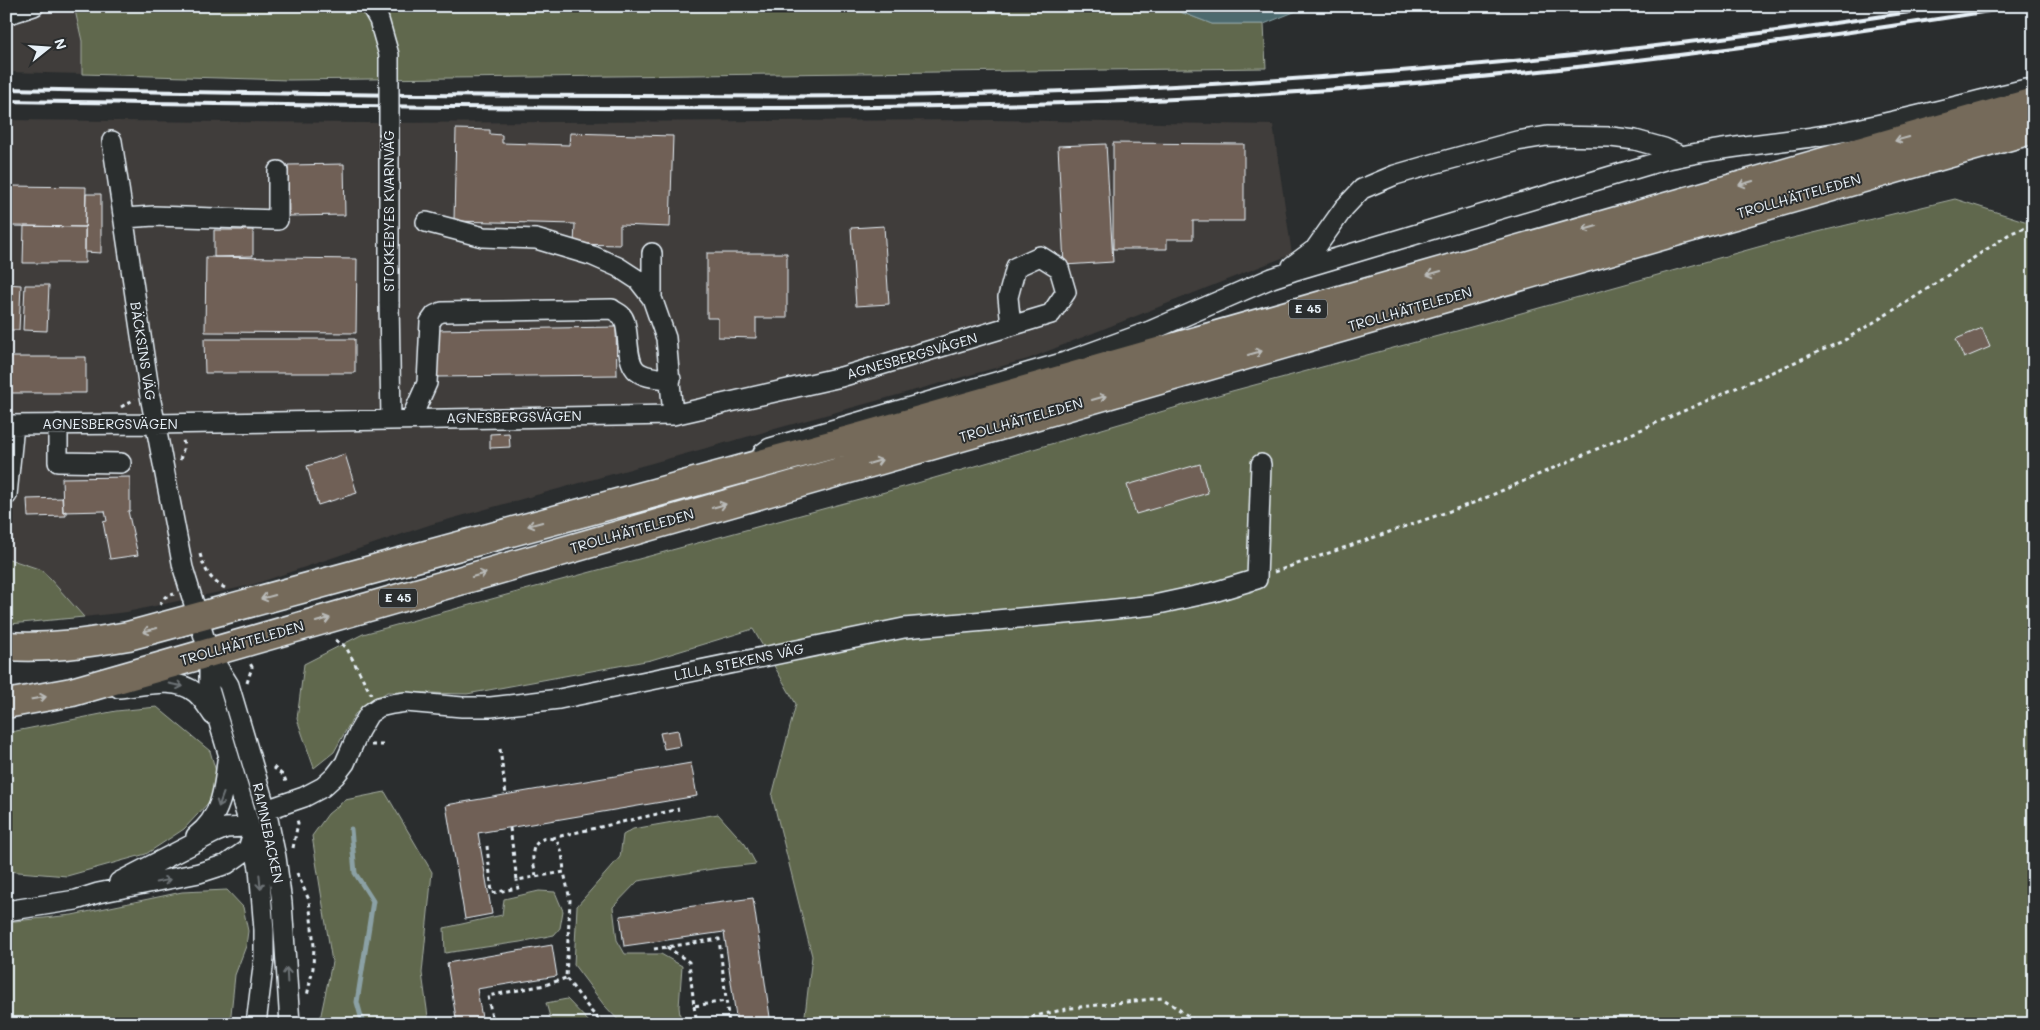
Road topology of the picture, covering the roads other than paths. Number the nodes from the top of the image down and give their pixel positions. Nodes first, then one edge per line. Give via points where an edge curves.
1 (371, 6) edge
2 (2034, 90) edge
3 (2034, 102) edge
4 (2034, 128) edge
5 (112, 141) dead end
6 (1682, 156) junction
7 (278, 171) dead end
8 (124, 218) junction
9 (426, 222) dead end
10 (652, 252) dead end
11 (1272, 278) junction
12 (652, 298) junction
13 (1011, 326) dead end
14 (671, 379) junction
15 (674, 415) junction
16 (411, 419) junction
17 (391, 420) junction
18 (10, 424) edge
19 (58, 424) junction
20 (155, 424) junction
21 (121, 463) dead end
22 (1261, 464) dead end
23 (742, 470) junction
24 (7, 495) edge
25 (198, 617) junction
26 (6, 646) edge
27 (209, 653) junction
28 (72, 692) junction
29 (6, 704) edge
30 (220, 724) junction
31 (228, 752) junction
32 (266, 810) junction
33 (252, 834) junction
34 (162, 861) junction
35 (98, 893) junction
36 (6, 911) edge
37 (256, 1024) edge
38 (290, 1024) edge

1 - 17 street, STOKKEBYES KVARNVÄG, bridge via 389,56
2 - 6 street via 2026,89 1839,132
3 -> 23 highway, TROLLHÄTTELEDEN / E 45
27 -> 4 highway, TROLLHÄTTELEDEN / E 45
5 - 8 street, BÄCKSINS VÄG
6 - 11 street
6 - 11 street via 1623,138 1539,136 1395,175 1362,189 1308,255
7 - 8 street via 278,220
8 - 20 street, BÄCKSINS VÄG
9 - 12 street via 483,237 536,239 593,256 638,280
10 - 12 street
11 - 23 street via 1168,324 1065,362 770,448
12 - 14 street via 666,338
13 - 15 street, AGNESBERGSVÄGEN via 841,377
14 - 15 street
14 - 16 street via 652,378 638,372 629,361 626,325 622,316 612,308 442,312 430,322 427,383
15 - 16 street, AGNESBERGSVÄGEN
16 - 17 street, AGNESBERGSVÄGEN
17 - 20 street, AGNESBERGSVÄGEN via 252,431
18 - 19 street, AGNESBERGSVÄGEN
18 - 24 street
19 - 20 street, AGNESBERGSVÄGEN
19 - 21 street via 58,462
20 - 25 street, BÄCKSINS VÄG via 183,568
22 - 32 street, LILLA STEKENS VÄG via 1258,579 1154,605 904,628 559,699 491,707 406,702 379,708 369,714 345,763 323,787
23 -> 25 highway, TROLLHÄTTELEDEN / E 45
25 -> 26 highway, TROLLHÄTTELEDEN / E 45 via 90,643
25 - 27 street, RAMNEBACKEN
27 - 28 highway, TROLLHÄTTELEDEN / E 45
27 - 30 street, RAMNEBACKEN via 209,689
27 - 32 street, RAMNEBACKEN via 230,685
29 -> 28 highway, TROLLHÄTTELEDEN / E 45
28 -> 30 street, RAMNEBACKEN via 170,683 184,686 196,693
30 - 31 street, RAMNEBACKEN
31 - 33 street, RAMNEBACKEN
31 -> 34 street via 224,793 215,816 205,829
32 - 33 street
38 -> 32 street, RAMNEBACKEN via 282,904
33 - 34 street via 245,827 226,828 195,841
35 -> 33 street via 199,873 227,864 248,849
33 -> 37 street, RAMNEBACKEN via 259,868 264,930 262,987
34 - 35 street
35 - 36 street via 76,900

